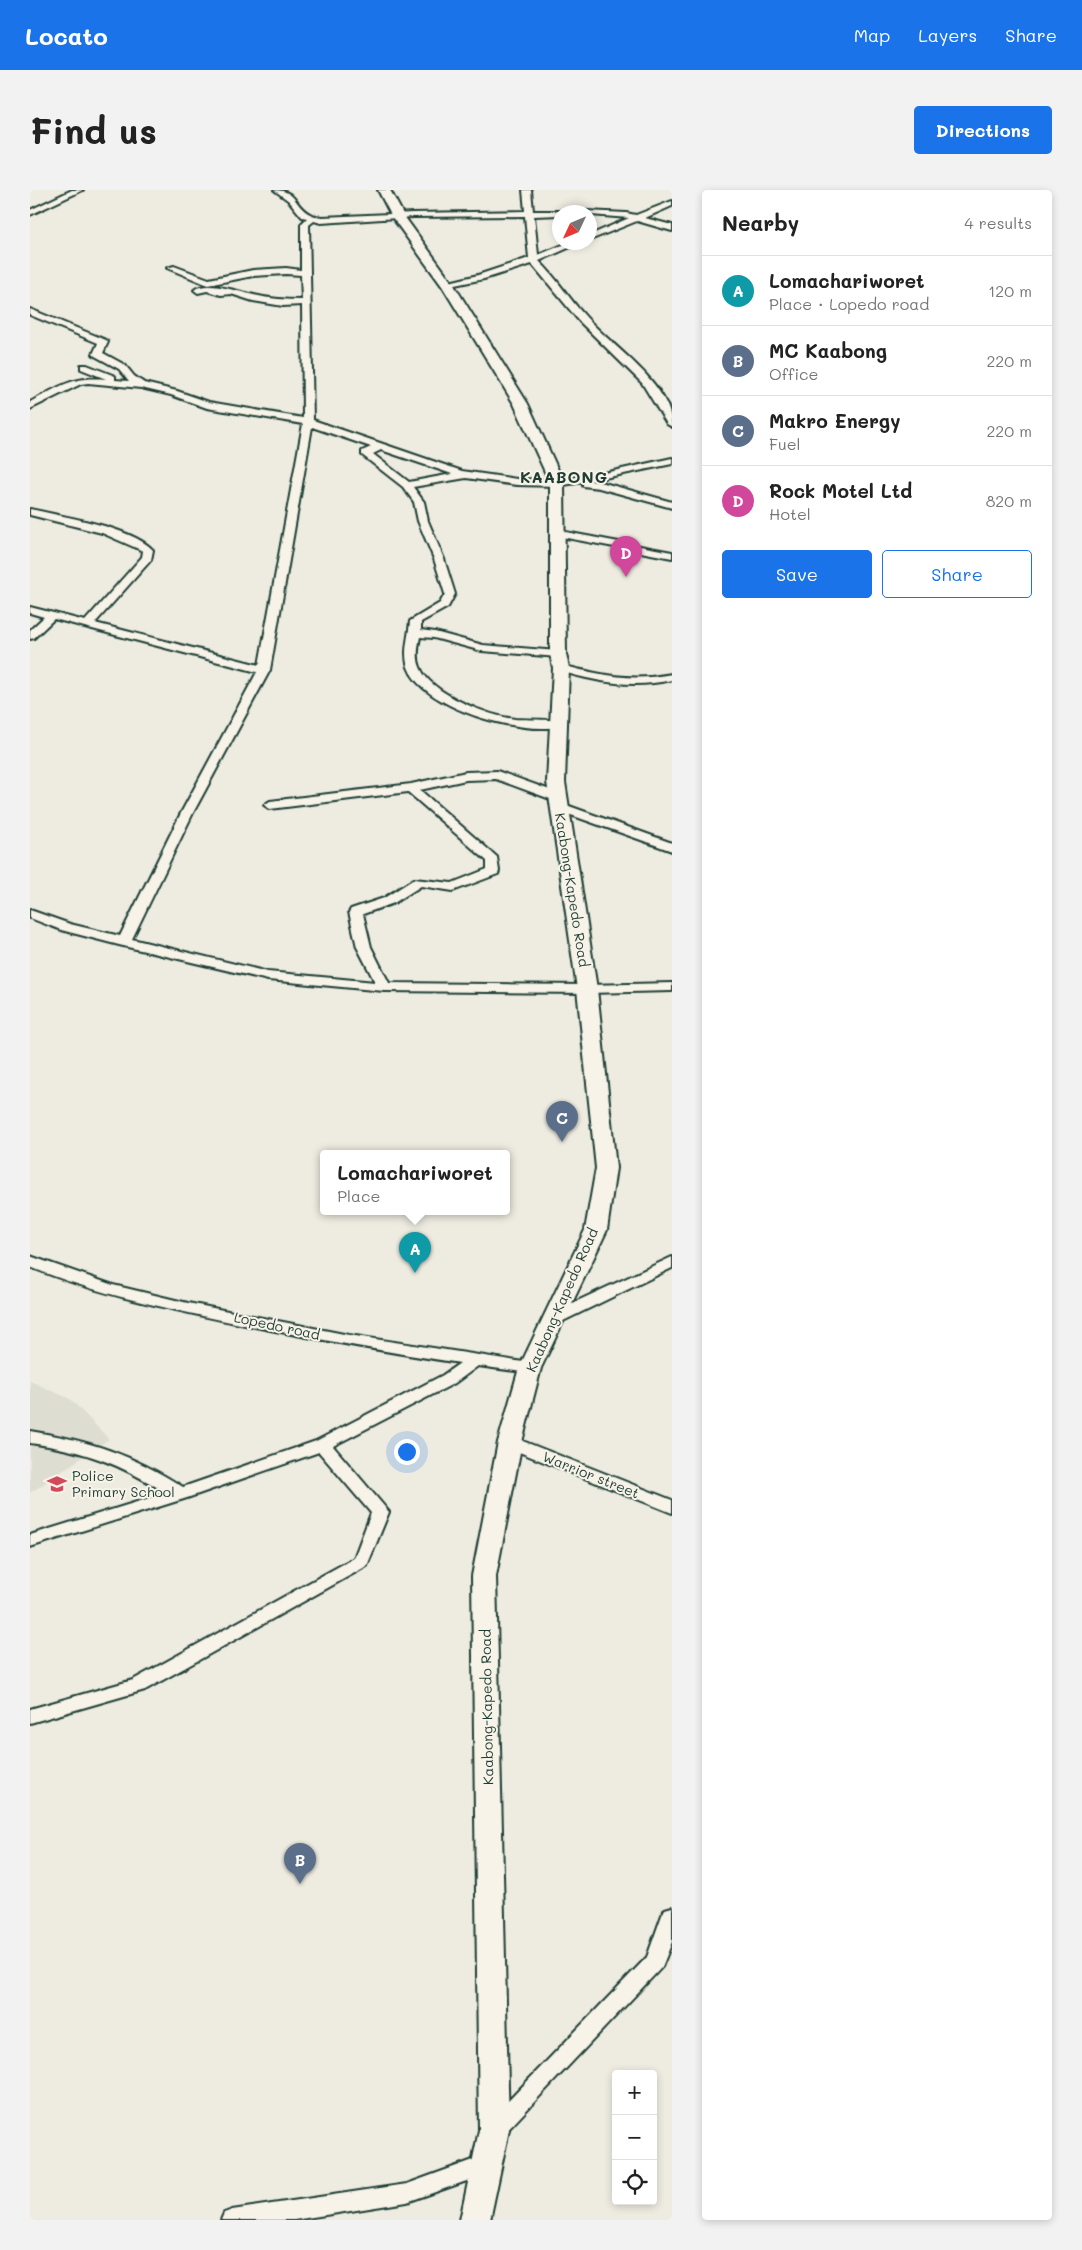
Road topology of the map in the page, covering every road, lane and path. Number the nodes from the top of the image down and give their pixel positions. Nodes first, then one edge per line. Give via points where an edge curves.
1 (79, 190) edge
2 (278, 190) edge
3 (384, 190) edge
4 (527, 190) edge
5 (672, 203) edge
6 (30, 213) edge
7 (529, 213) junction
8 (552, 213) edge
9 (597, 213) edge
10 (398, 217) junction
11 (312, 218) junction
12 (636, 218) junction
13 (672, 228) edge
14 (597, 235) edge
15 (559, 250) edge
16 (534, 261) junction
17 (171, 268) dead end
18 (307, 273) junction
19 (448, 285) junction
20 (198, 290) dead end
21 (307, 302) junction
22 (30, 312) edge
23 (98, 354) junction
24 (84, 367) junction
25 (123, 383) junction
26 (72, 384) junction
27 (140, 385) junction
28 (30, 406) edge
29 (308, 422) junction
30 (672, 424) edge
31 (381, 446) junction
32 (672, 461) edge
33 (480, 478) junction
34 (561, 483) junction
35 (407, 485) junction
36 (672, 505) edge
37 (30, 512) edge
38 (556, 533) junction
39 (672, 555) edge
40 (30, 610) edge
41 (52, 615) junction
42 (88, 624) junction
43 (415, 633) junction
44 (30, 636) edge
45 (559, 661) junction
46 (264, 670) junction
47 (672, 677) edge
48 (558, 724) junction
49 (411, 788) junction
50 (558, 801) junction
51 (270, 805) dead end
52 (672, 847) edge
53 (30, 914) edge
54 (124, 942) junction
55 (384, 986) junction
56 (672, 987) edge
57 (588, 989) junction
58 (30, 1261) edge
59 (672, 1262) edge
60 (553, 1319) junction
61 (474, 1360) junction
62 (530, 1368) junction
63 (30, 1437) edge
64 (510, 1442) junction
65 (322, 1445) junction
66 (181, 1494) junction
67 (672, 1507) edge
68 (30, 1541) edge
69 (30, 1716) edge
70 (672, 1915) edge
71 (494, 2130) junction
72 (486, 2164) junction
73 (232, 2220) edge
74 (475, 2220) edge

1 - 6 street
2 - 11 street
3 - 10 main road, Kaabong-Kapedo Road
4 - 7 street
5 - 12 street
7 - 8 street
7 - 10 street
7 - 16 street
9 - 12 street
10 - 11 street
10 - 19 main road, Kaabong-Kapedo Road
11 - 18 street via 306,224
12 - 13 street
12 - 14 street
15 - 16 street
16 - 19 street
16 - 30 street via 546,271 568,304 640,375
17 - 18 street via 208,282 253,273
18 - 21 street
19 - 34 main road, Kaabong-Kapedo Road via 521,404
20 - 21 street via 232,291 283,303
21 - 29 street
22 - 23 street via 103,342
23 - 24 street
23 - 27 street via 122,368
24 - 25 street
24 - 26 street via 80,378
25 - 26 street via 88,380
25 - 27 street
26 - 28 street
27 - 29 street via 207,405
29 - 31 street
29 - 46 street
31 - 33 street
31 - 35 street via 366,453
32 - 34 street
33 - 34 street
33 - 35 street via 448,477
34 - 36 street via 600,485
34 - 38 main road, Kaabong-Kapedo Road
35 - 43 street via 419,502 450,594 444,605 416,621
37 - 42 street via 126,538 148,550 147,558
38 - 39 street
38 - 45 main road, Kaabong-Kapedo Road
40 - 41 street
41 - 42 street
41 - 44 street
42 - 46 street
43 - 45 street
43 - 48 street via 411,648 414,668 434,690 499,720
45 - 47 street via 595,679 653,681
45 - 48 main road, Kaabong-Kapedo Road
46 - 54 street via 187,813
48 - 50 main road, Kaabong-Kapedo Road
49 - 50 street via 466,776 497,775
49 - 51 street
49 - 55 street via 493,860 494,871 453,886 419,882 378,907 356,912 364,946
50 - 52 street
50 - 57 main road, Kaabong-Kapedo Road
53 - 54 street
54 - 55 street via 268,976
55 - 57 street
56 - 57 street
57 - 60 main road, Kaabong-Kapedo Road via 606,1168 596,1230
58 - 61 street, Lopedo road via 137,1298 336,1338
59 - 60 street
60 - 62 main road, Kaabong-Kapedo Road
61 - 62 street, Lopedo road
61 - 65 street via 449,1379
62 - 64 main road, Kaabong-Kapedo Road
63 - 66 street via 100,1452 133,1465
64 - 67 street, Warrior street
64 - 71 main road, Kaabong-Kapedo Road via 484,1576
65 - 66 street
65 - 69 street via 380,1512 361,1562 139,1686
66 - 68 street
70 - 71 street via 654,1961
71 - 72 main road, Kaabong-Kapedo Road
72 - 73 street via 407,2192
72 - 74 main road, Kaabong-Kapedo Road

